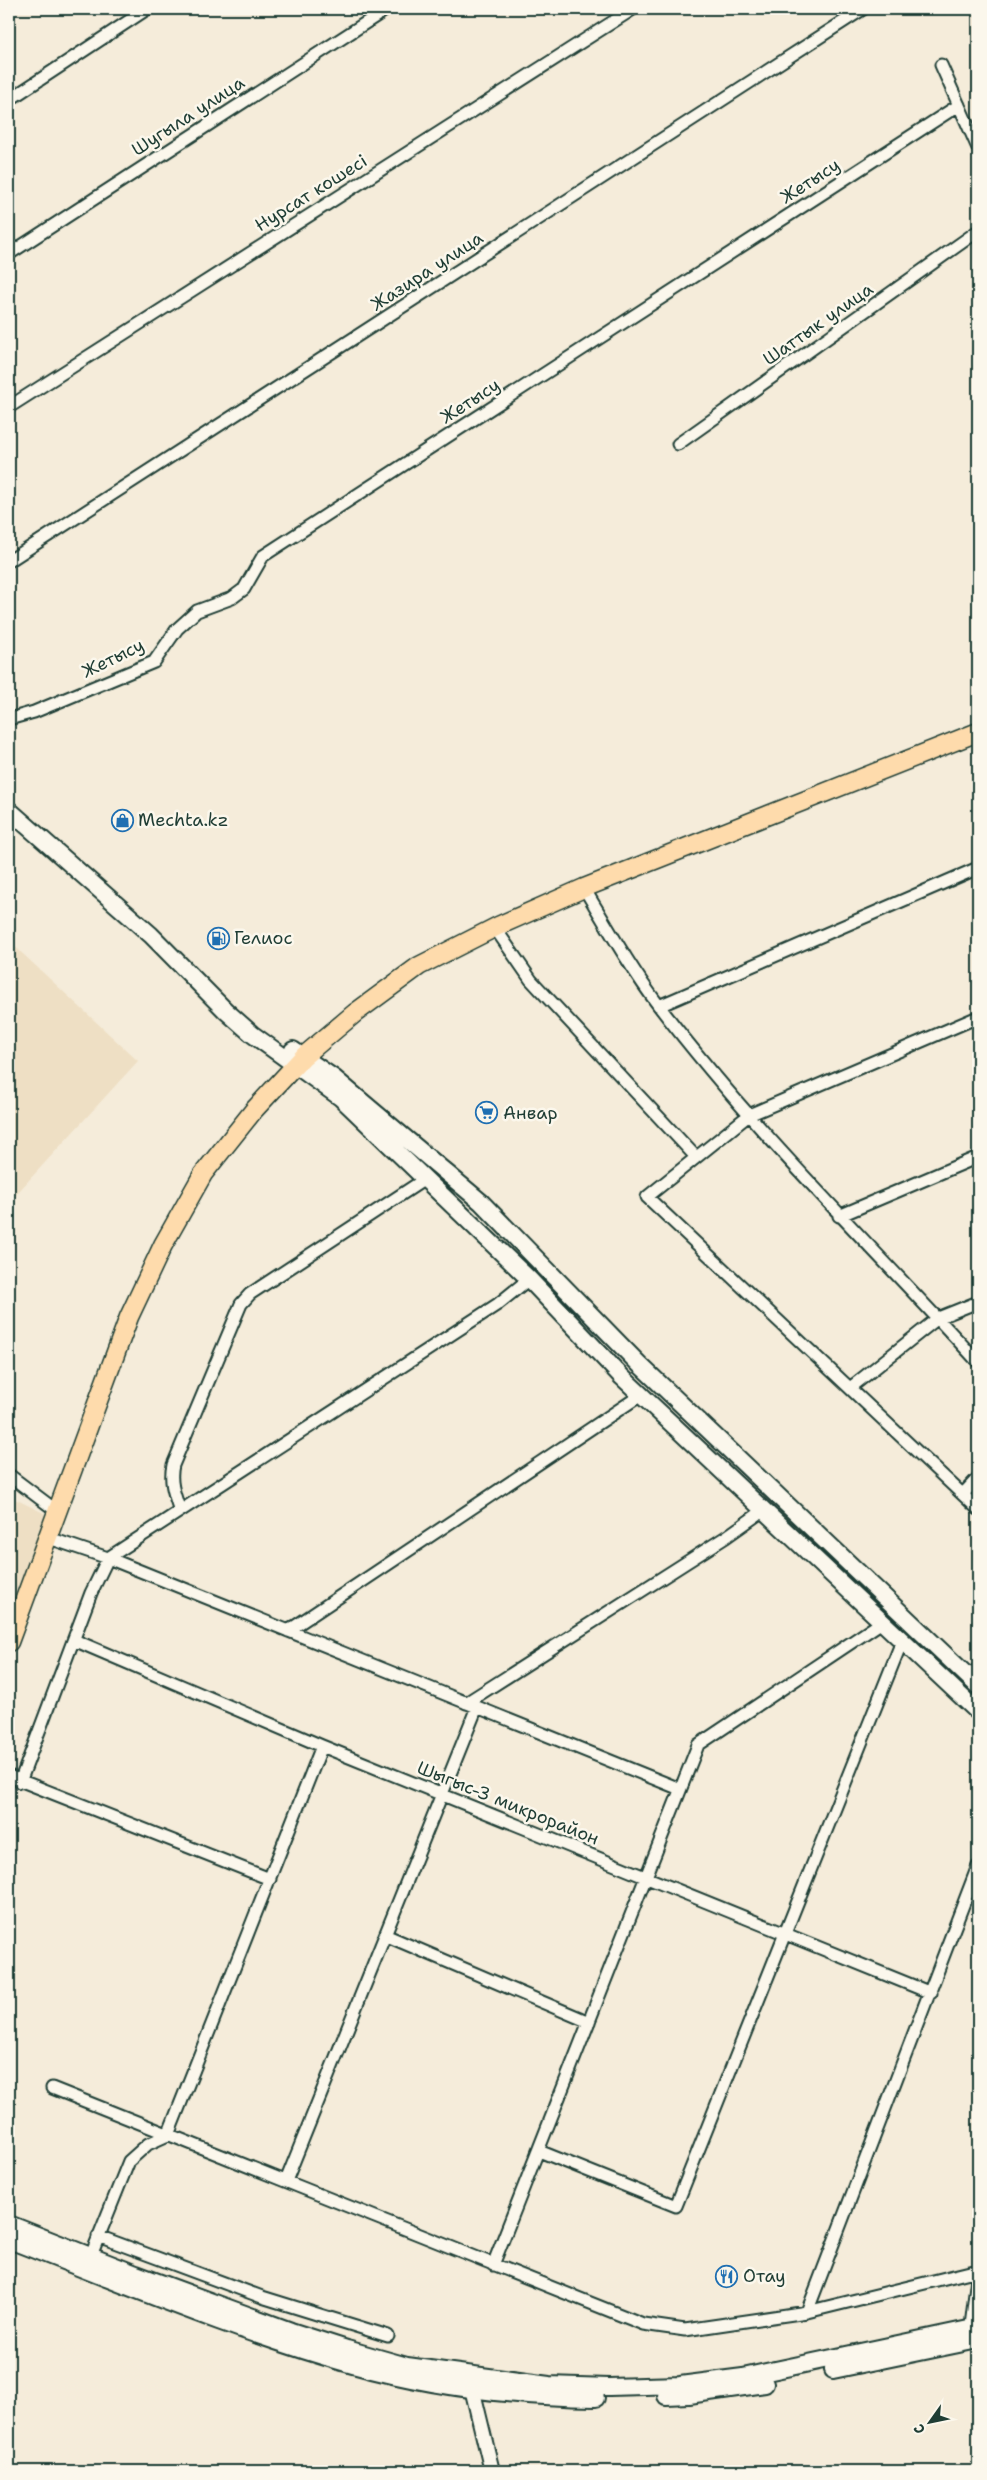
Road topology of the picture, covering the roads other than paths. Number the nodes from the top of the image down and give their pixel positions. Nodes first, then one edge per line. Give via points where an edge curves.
1 (147, 9) edge
2 (387, 9) edge
3 (633, 9) edge
4 (863, 9) edge
5 (941, 65) dead end
6 (9, 100) edge
7 (959, 105) junction
8 (978, 148) edge
9 (978, 231) edge
10 (9, 254) edge
11 (9, 407) edge
12 (678, 444) dead end
13 (9, 561) edge
14 (9, 719) edge
15 (978, 732) edge
16 (9, 810) edge
17 (978, 868) edge
18 (584, 888) junction
19 (495, 928) junction
20 (659, 1006) junction
21 (978, 1018) edge
22 (300, 1060) junction
23 (749, 1115) junction
24 (696, 1157) junction
25 (978, 1157) edge
26 (425, 1178) junction
27 (839, 1216) junction
28 (529, 1279) junction
29 (978, 1302) edge
30 (938, 1318) junction
31 (978, 1362) edge
32 (639, 1364) junction
33 (622, 1377) junction
34 (850, 1388) junction
35 (642, 1395) junction
36 (9, 1476) edge
37 (978, 1478) edge
38 (963, 1494) junction
39 (978, 1509) edge
40 (764, 1510) junction
41 (180, 1511) junction
42 (58, 1512) junction
43 (48, 1538) junction
44 (108, 1558) junction
45 (882, 1622) junction
46 (288, 1631) junction
47 (74, 1640) junction
48 (902, 1641) junction
49 (9, 1642) edge
50 (975, 1677) edge
51 (466, 1703) junction
52 (477, 1708) junction
53 (978, 1712) edge
54 (322, 1746) junction
55 (9, 1776) edge
56 (20, 1782) junction
57 (680, 1789) junction
58 (442, 1795) junction
59 (978, 1866) edge
60 (646, 1877) junction
61 (270, 1880) junction
62 (785, 1934) junction
63 (385, 1935) junction
64 (931, 1993) junction
65 (589, 2022) junction
66 (52, 2088) dead end
67 (168, 2135) junction
68 (538, 2151) junction
69 (286, 2181) junction
70 (9, 2224) edge
71 (98, 2236) junction
72 (9, 2240) edge
73 (88, 2263) junction
74 (493, 2265) junction
75 (978, 2270) edge
76 (807, 2312) junction
77 (974, 2334) edge
78 (388, 2336) dead end
79 (470, 2382) junction
80 (492, 2471) edge

1 - 6 street
2 - 10 street, Шугыла улица
3 - 11 street, Нурсат кошесi
4 - 13 street, Жазира улица
5 - 7 street
7 - 8 street
7 - 14 street, Жетысу via 263,556 244,589 232,598 197,611 177,629 154,662 34,712
9 - 12 street, Шаттык улица
15 - 18 main road
16 - 22 main road via 151,935 252,1034
17 - 20 street
18 - 19 main road
18 - 20 street
19 - 22 main road via 419,966 355,1012
19 - 24 street via 531,980
20 - 23 street
21 - 23 street
22 - 26 main road
22 - 32 main road via 482,1202
22 - 42 main road via 254,1110 204,1174 163,1245 129,1316
23 - 24 street
23 - 27 street
24 - 34 street via 647,1197
25 - 27 street
26 - 28 main road
26 - 41 street via 250,1294 241,1304 173,1465 172,1486
27 - 30 street
28 - 33 main road
28 - 41 street via 498,1304
29 - 30 street
30 - 31 street
30 - 34 street
32 - 33 main road
32 - 50 main road
33 - 35 main road
34 - 38 street
35 - 40 main road
35 - 46 street
36 - 42 street
37 - 38 street
38 - 39 street
40 - 45 main road
40 - 51 street
41 - 44 street
42 - 43 main road
43 - 44 street
43 - 49 main road
44 - 46 street
44 - 47 street
45 - 48 main road
45 - 57 street via 698,1745
46 - 51 street
47 - 54 street, Шыгыс-3 микрорайон
47 - 56 street
48 - 53 main road
48 - 62 street
51 - 52 street
52 - 57 street
52 - 58 street
54 - 58 street, Шыгыс-3 микрорайон
54 - 61 street
55 - 56 street
56 - 61 street
57 - 60 street
58 - 60 street, Шыгыс-3 микрорайон
58 - 63 street
59 - 64 street
60 - 62 street, Шыгыс-3 микрорайон
60 - 65 street
61 - 67 street
62 - 64 street, Шыгыс-3 микрорайон
62 - 68 street via 676,2206
63 - 65 street
63 - 69 street
64 - 76 street
65 - 68 street
66 - 67 street
67 - 69 street
67 - 71 street via 148,2144 129,2161
68 - 74 street
69 - 74 street
70 - 73 main road
71 - 73 street
71 - 78 street via 262,2297
72 - 73 main road
73 - 79 main road via 309,2337
74 - 76 street via 643,2324 685,2330
75 - 76 street
75 - 77 street
77 - 79 main road via 680,2385 609,2387
79 - 80 street

